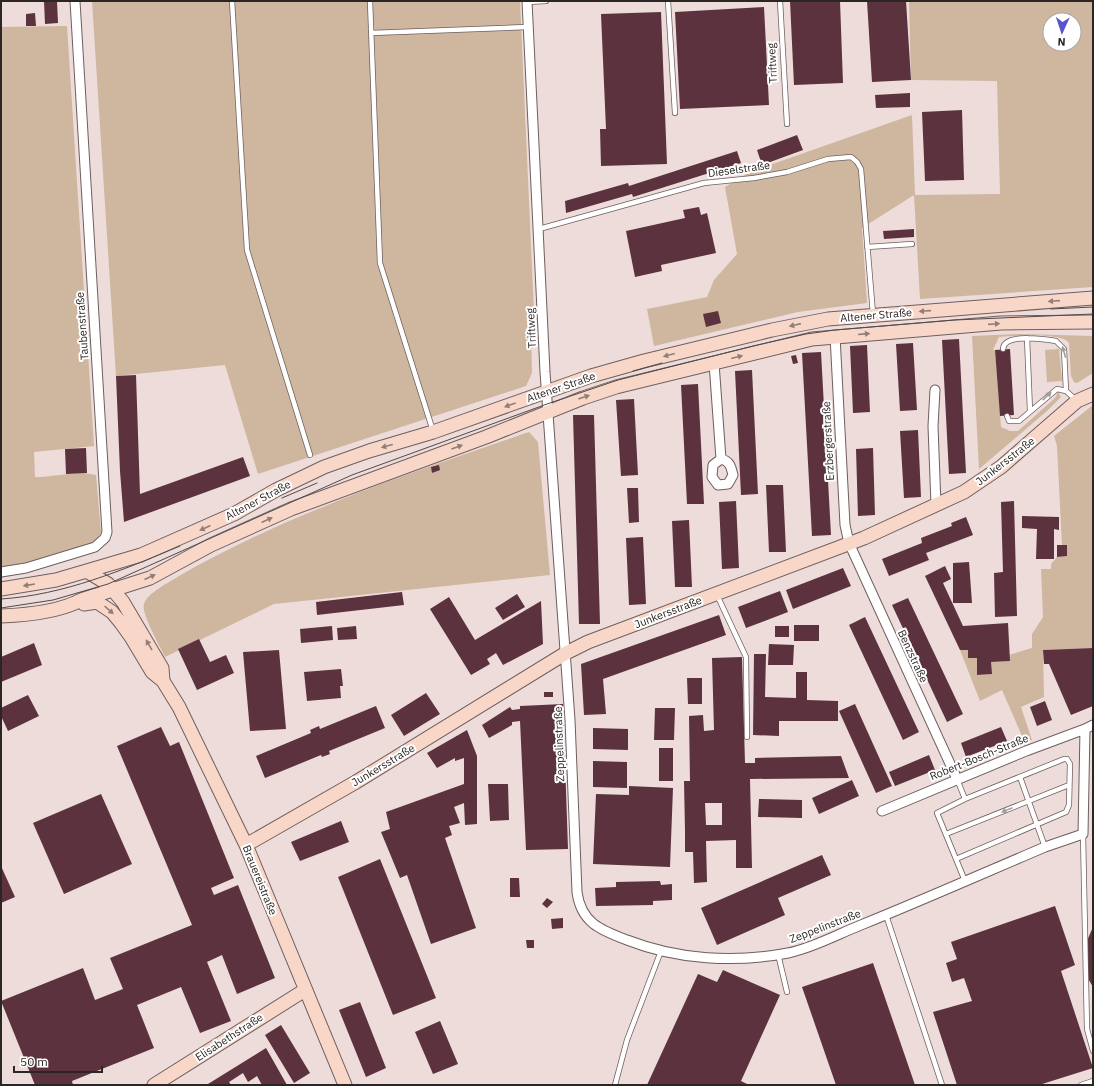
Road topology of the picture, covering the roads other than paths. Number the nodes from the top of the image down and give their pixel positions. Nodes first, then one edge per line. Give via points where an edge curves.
1 (75, 1) edge
2 (232, 1) edge
3 (370, 1) edge
4 (546, 1) edge
5 (668, 1) edge
6 (780, 1) edge
7 (527, 2) edge
8 (528, 27) junction
9 (371, 33) junction
10 (675, 113) dead end
11 (787, 124) dead end
12 (539, 229) junction
13 (912, 244) dead end
14 (867, 247) junction
15 (1093, 298) edge
16 (873, 315) junction
17 (1093, 322) edge
18 (835, 336) junction
19 (1027, 338) junction
20 (1003, 350) dead end
21 (714, 363) junction
22 (935, 390) dead end
23 (546, 391) junction
24 (1066, 391) junction
25 (1093, 394) edge
26 (1077, 401) junction
27 (548, 411) junction
28 (1030, 411) junction
29 (1007, 416) dead end
30 (433, 432) junction
31 (310, 455) dead end
32 (720, 460) dead end
33 (936, 505) junction
34 (849, 543) junction
35 (1, 572) edge
36 (88, 572) junction
37 (1, 589) edge
38 (113, 590) junction
39 (717, 593) junction
40 (73, 605) junction
41 (1, 616) edge
42 (566, 653) junction
43 (163, 681) junction
44 (1089, 727) edge
45 (747, 737) dead end
46 (1020, 777) junction
47 (957, 779) junction
48 (1069, 785) junction
49 (965, 799) junction
50 (1028, 801) junction
51 (882, 811) dead end
52 (1036, 825) junction
53 (1083, 829) junction
54 (946, 834) junction
55 (246, 845) junction
56 (1045, 848) junction
57 (956, 858) junction
58 (965, 881) junction
59 (886, 915) junction
60 (661, 951) junction
61 (778, 954) junction
62 (305, 990) junction
63 (787, 992) dead end
64 (1093, 1051) edge
65 (1092, 1082) edge
66 (154, 1085) edge
67 (345, 1085) edge
68 (615, 1085) edge
69 (942, 1085) edge
70 (1081, 1085) edge

1 - 35 street, Taubenstraße via 107,532 105,538 95,547 26,568
2 - 31 lane via 247,250
3 - 9 lane
4 - 7 lane, Triftweg
5 - 10 lane
6 - 11 lane, Triftweg
7 - 8 street, Triftweg
8 - 9 lane
8 - 12 street, Triftweg
9 - 30 lane via 380,263
12 - 14 lane, Dieselstraße via 704,183 774,174 828,159 851,157 861,169
12 - 23 street, Triftweg
13 - 14 lane
14 - 16 lane, Dieselstraße
15 -> 16 main road, Altener Straße
16 -> 23 main road, Altener Straße via 801,323 591,376
18 -> 17 main road, Altener Straße via 1024,322
21 -> 18 main road, Altener Straße via 812,339
18 - 34 street, Erzbergerstraße via 845,524
19 - 20 lane via 1009,340
24 -> 19 lane via 1066,359 1061,344 1045,339
19 - 28 lane
27 -> 21 main road, Altener Straße via 616,387
21 - 32 street
22 - 33 street via 933,426
23 - 27 street, Triftweg
23 -> 30 main road, Altener Straße
24 - 26 lane
28 -> 24 lane via 1054,390 1059,388
25 - 26 main road, Junkersstraße
26 - 33 main road, Junkersstraße via 983,480
38 -> 27 main road, Altener Straße via 150,578 211,545 291,509 486,437
27 - 42 street, Triftweg via 562,631
28 - 29 lane via 1019,421 1009,421
30 -> 36 main road, Altener Straße via 324,467 234,514 175,541
33 - 34 main road, Junkersstraße via 891,527
34 - 39 main road, Junkersstraße
34 - 47 street, Benzstraße
36 -> 37 main road, Altener Straße
36 - 38 main road, Brauereistraße
38 - 40 main road, Altener Straße
43 -> 38 main road, Brauereistraße via 162,668 130,612
39 - 42 main road, Junkersstraße via 588,642
39 - 45 lane via 746,657
40 - 41 main road, Altener Straße
40 -> 43 main road, Brauereistraße via 97,602 105,607 131,637 152,672
42 - 55 main road, Junkersstraße via 362,778
42 - 60 street, Zeppelinstraße via 579,906 584,916 602,929 636,944
43 - 55 main road, Brauereistraße via 179,707
44 - 47 street, Robert-Bosch-Straße
44 - 53 street, Robert-Bosch-Straße
46 - 48 lane via 1067,759 1070,764
46 - 49 lane
46 - 50 lane
47 - 49 lane
47 - 51 street, Robert-Bosch-Straße
48 - 50 lane
48 - 52 lane via 1069,805 1066,812
49 - 54 lane via 937,813
50 - 52 lane
50 -> 54 lane
52 - 56 lane
52 - 57 lane
53 - 56 street, Zeppelinstraße
53 - 64 lane via 1087,1029
54 - 57 lane
55 - 62 main road, Brauereistraße
56 - 58 street, Zeppelinstraße
57 - 58 lane
58 - 59 street, Zeppelinstraße
59 - 61 street, Zeppelinstraße via 798,950
59 - 69 lane
60 - 61 street, Zeppelinstraße via 709,958
60 - 68 lane via 627,1040
61 - 63 lane
62 - 66 main road, Elisabethstraße
62 - 67 main road, Brauereistraße
65 - 70 lane

